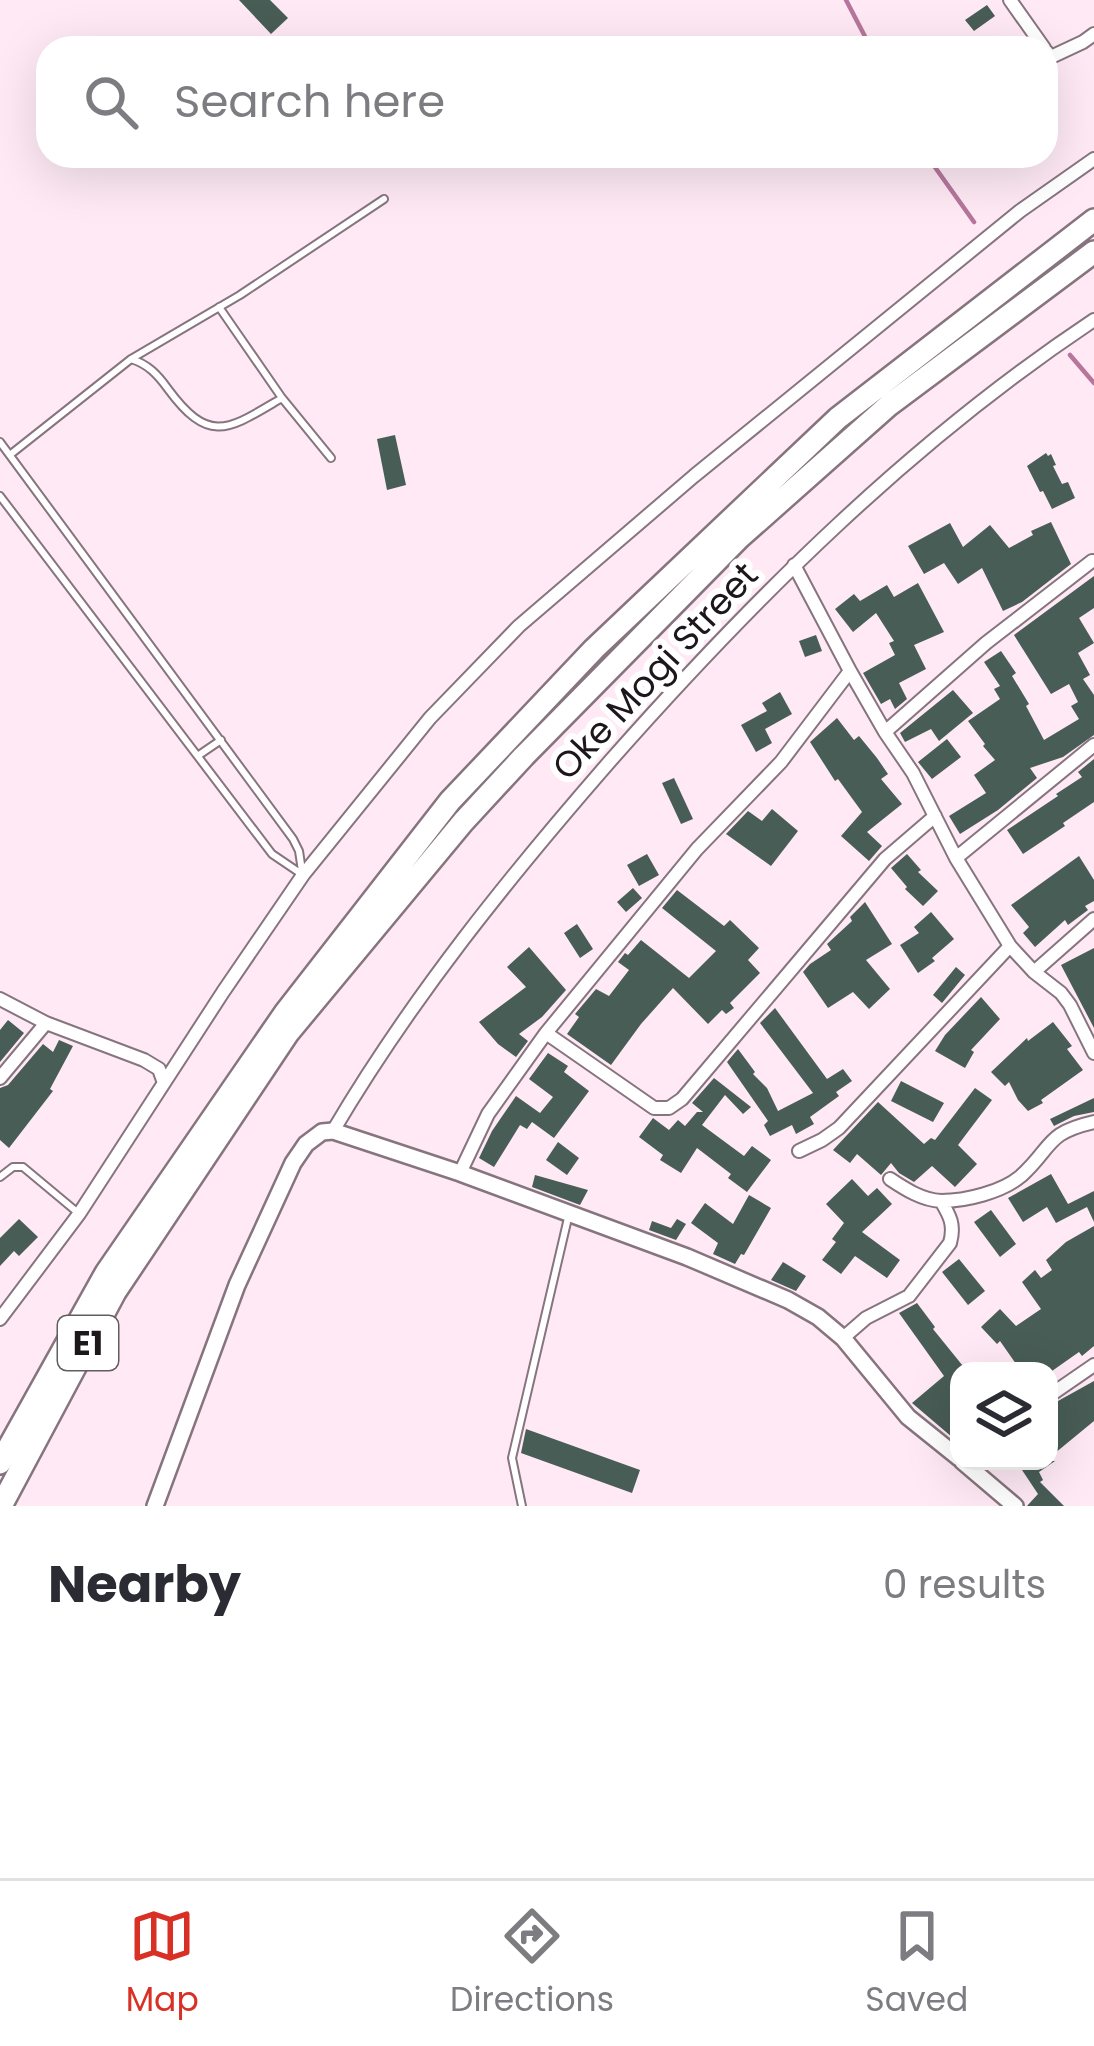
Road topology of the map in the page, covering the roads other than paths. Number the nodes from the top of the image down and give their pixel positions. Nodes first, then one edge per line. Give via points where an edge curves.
1 (1010, 0) edge
2 (1094, 34) edge
3 (1035, 36) edge
4 (1058, 54) edge
5 (1094, 158) edge
6 (384, 199) dead end
7 (1094, 220) edge
8 (1094, 252) edge
9 (219, 307) junction
10 (1094, 320) edge
11 (131, 358) junction
12 (282, 398) junction
13 (0, 442) edge
14 (10, 455) junction
15 (331, 458) dead end
16 (0, 496) edge
17 (1092, 561) edge
18 (794, 565) junction
19 (850, 670) junction
20 (885, 732) junction
21 (220, 740) junction
22 (1094, 745) edge
23 (197, 756) junction
24 (934, 816) junction
25 (956, 858) junction
26 (303, 875) junction
27 (1094, 920) edge
28 (1010, 946) junction
29 (1034, 972) junction
30 (0, 999) edge
31 (46, 1023) junction
32 (546, 1033) junction
33 (1094, 1053) edge
34 (0, 1078) edge
35 (164, 1083) junction
36 (1094, 1122) edge
37 (333, 1131) junction
38 (799, 1150) dead end
39 (460, 1173) junction
40 (182, 1177) junction
41 (0, 1178) edge
42 (890, 1179) dead end
43 (941, 1201) junction
44 (80, 1214) junction
45 (569, 1215) junction
46 (0, 1319) edge
47 (843, 1338) junction
48 (1094, 1364) edge
49 (1058, 1390) edge
50 (950, 1451) edge
51 (0, 1463) edge
52 (973, 1470) edge
53 (1, 1506) edge
54 (155, 1506) edge
55 (522, 1506) edge
56 (1015, 1506) edge

1 - 3 street
2 - 4 street
5 - 26 street via 847,349 519,626 430,718
6 - 9 lane
7 - 40 highway via 838,418 593,649 450,800 285,1013
8 - 40 highway via 856,434 739,538 524,756 288,1033
9 - 11 lane
9 - 12 lane
10 - 18 street, Oke Mogi Street via 913,458
11 - 12 lane via 160,378 196,423 213,428
11 - 14 lane
12 - 15 lane
13 - 14 lane
14 - 21 lane
16 - 23 lane
17 - 20 street
18 - 19 street
18 - 37 street, Oke Mogi Street via 553,827 454,950
19 - 20 street
19 - 32 street via 781,762 697,849
20 - 24 street
21 - 23 lane
21 - 26 lane via 293,839
22 - 25 street
23 - 26 lane via 272,854
24 - 25 street
24 - 32 street via 885,860 669,1108 654,1108
25 - 28 street
26 - 35 street
27 - 29 street
28 - 29 street
28 - 38 street via 839,1128
29 - 33 street via 1060,993
30 - 31 street
31 - 34 street
31 - 35 street via 144,1060
32 - 39 street via 488,1114
35 - 44 street
36 - 43 street via 1061,1132 999,1189
37 - 39 street
37 - 54 street via 306,1144 292,1163
39 - 45 street
40 - 51 highway, E1 via 106,1273
40 - 53 highway, E1
41 - 44 lane via 22,1167
42 - 43 street
43 - 47 street via 952,1218 950,1243 909,1296
44 - 46 street
45 - 47 street via 788,1300
45 - 55 lane via 512,1458
47 - 50 street via 908,1417
48 - 49 street
52 - 56 street

